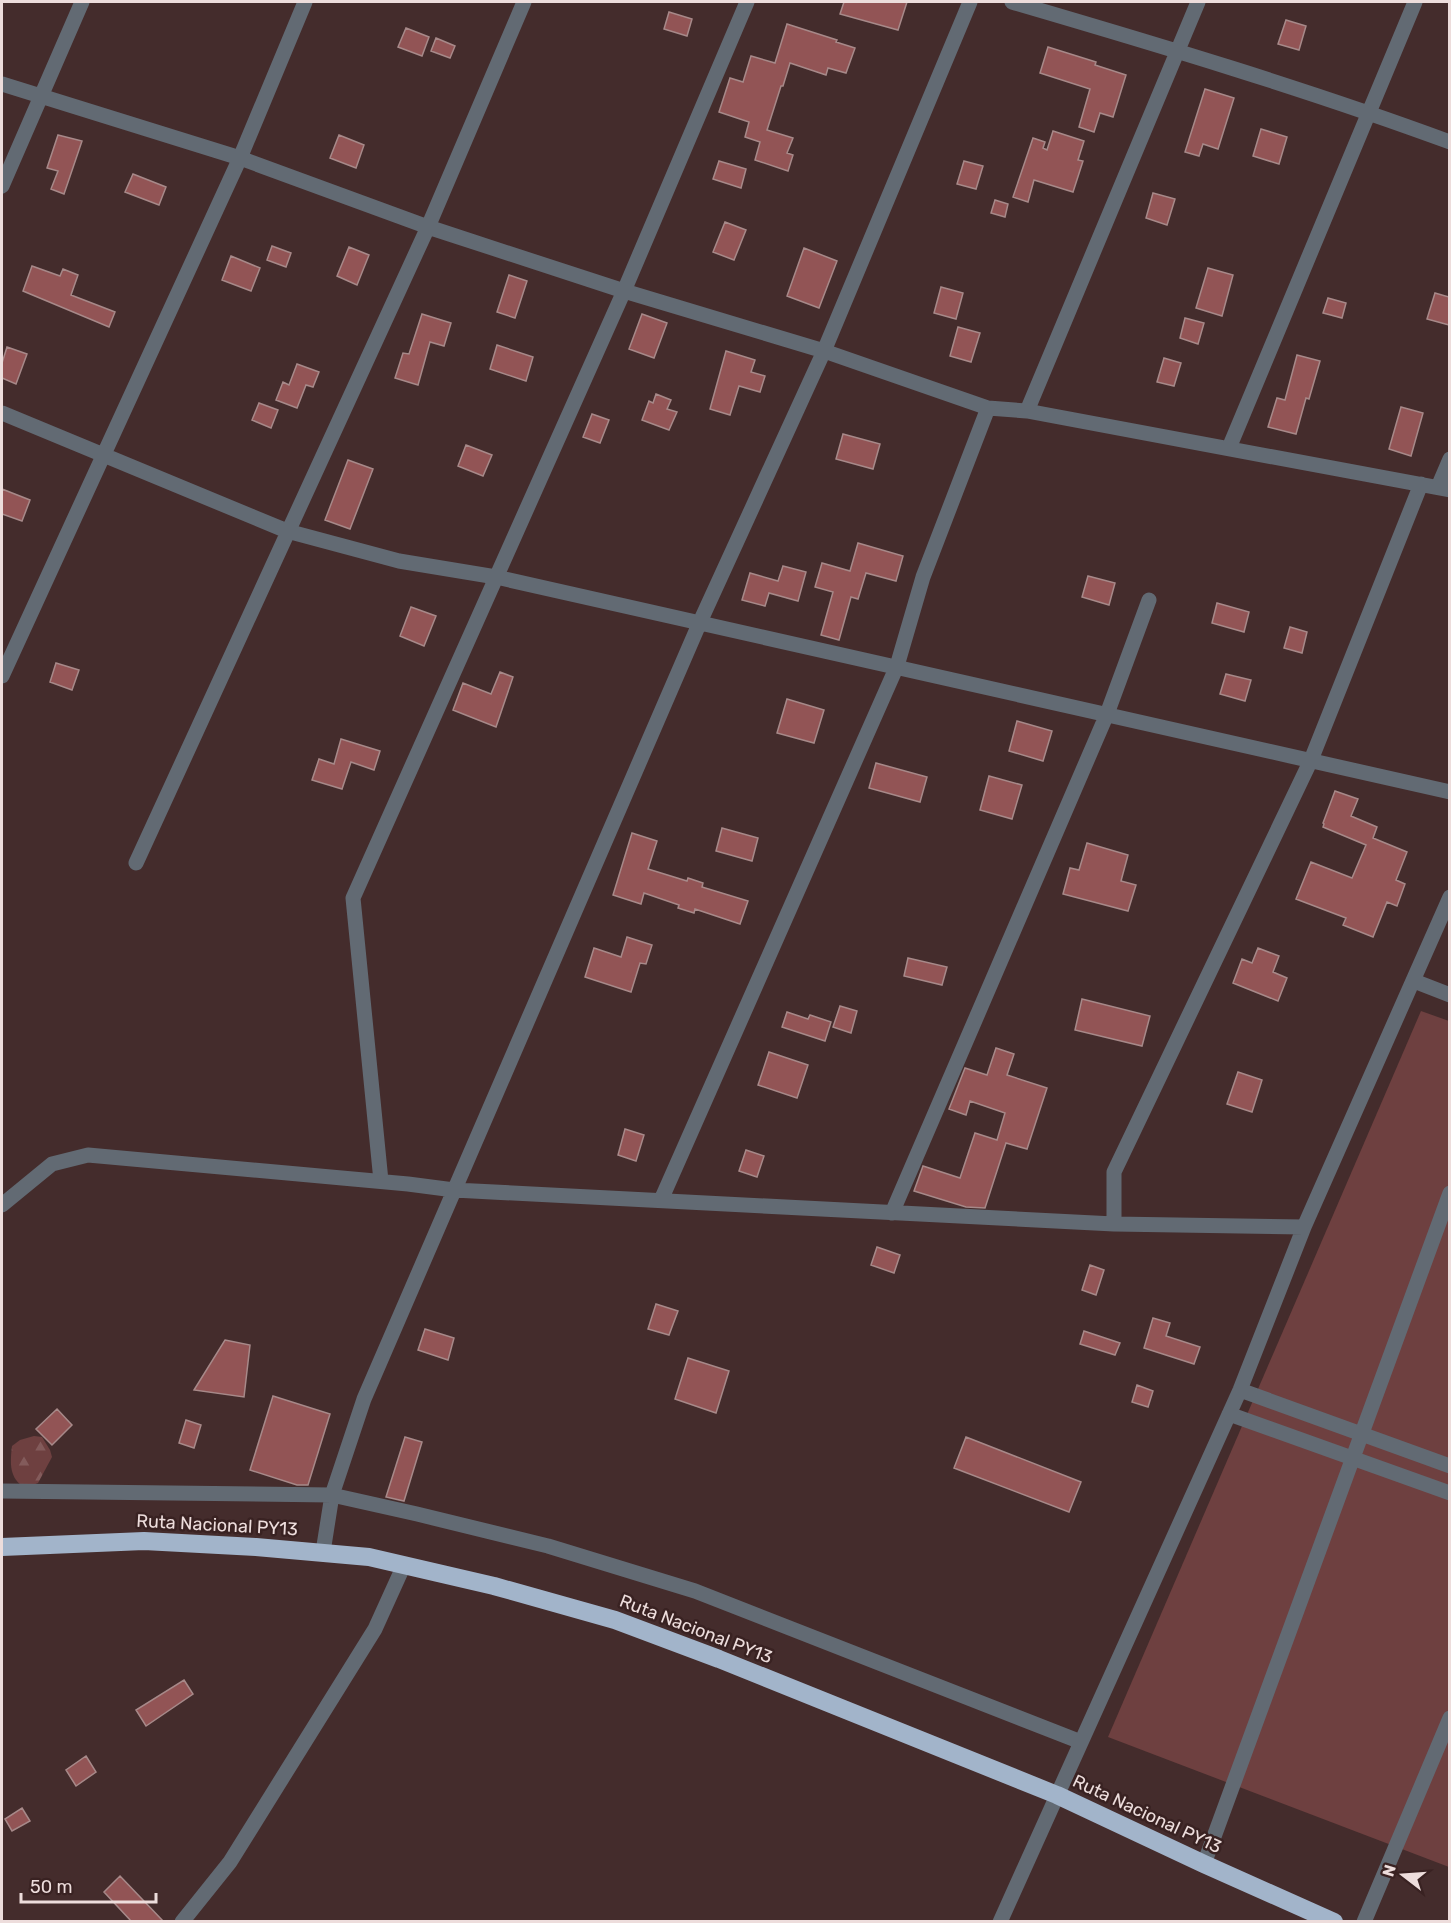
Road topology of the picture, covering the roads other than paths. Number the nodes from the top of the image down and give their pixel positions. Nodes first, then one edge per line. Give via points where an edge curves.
1 (82, 2) edge
2 (305, 2) edge
3 (524, 2) edge
4 (747, 2) edge
5 (970, 2) edge
6 (1012, 2) edge
7 (1198, 2) edge
8 (1415, 2) edge
9 (1177, 51) junction
10 (2, 84) edge
11 (42, 96) junction
12 (1369, 112) junction
13 (1449, 142) edge
14 (240, 158) junction
15 (2, 186) edge
16 (428, 227) junction
17 (624, 291) junction
18 (824, 351) junction
19 (988, 408) junction
20 (1027, 411) junction
21 (2, 413) edge
22 (1229, 448) junction
23 (104, 455) junction
24 (1449, 459) edge
25 (1421, 484) junction
26 (1444, 489) edge
27 (288, 531) junction
28 (496, 577) junction
29 (1149, 600) dead end
30 (700, 622) junction
31 (897, 666) junction
32 (2, 676) edge
33 (1107, 714) junction
34 (1311, 760) junction
35 (1449, 792) edge
36 (136, 863) dead end
37 (1449, 897) edge
38 (1414, 981) junction
39 (1449, 995) edge
40 (381, 1181) junction
41 (454, 1190) junction
42 (1449, 1193) edge
43 (661, 1200) junction
44 (2, 1205) edge
45 (892, 1213) junction
46 (1114, 1224) junction
47 (1304, 1227) junction
48 (1240, 1390) junction
49 (1229, 1414) junction
50 (1363, 1433) junction
51 (1353, 1458) junction
52 (1449, 1466) edge
53 (2, 1491) edge
54 (1449, 1493) edge
55 (332, 1495) junction
56 (2, 1547) edge
57 (323, 1552) junction
58 (404, 1565) junction
59 (1449, 1718) edge
60 (1081, 1742) junction
61 (1057, 1795) junction
62 (1204, 1864) junction
63 (1326, 1920) edge
64 (182, 1922) edge
65 (1000, 1922) edge
66 (1364, 1922) edge

1 - 11 street
2 - 14 street
3 - 16 street
4 - 17 street
5 - 18 street
6 - 9 street
7 - 9 street
8 - 12 street
9 - 12 street
9 - 20 street
10 - 11 street
11 - 14 street
11 - 15 street
12 - 13 street
12 - 22 street
14 - 16 street
14 - 23 street
16 - 17 street
16 - 27 street
17 - 18 street
17 - 28 street
18 - 19 street
18 - 30 street
19 - 20 street
19 - 31 street via 923,577
20 - 22 street
21 - 23 street
22 - 25 street
23 - 27 street
23 - 32 street
24 - 26 street
25 - 26 street
25 - 34 street
27 - 28 street via 399,561
27 - 36 street
28 - 30 street
28 - 40 street via 353,897
29 - 33 street
30 - 31 street
30 - 41 street
31 - 33 street
31 - 43 street
33 - 34 street
33 - 45 street
34 - 35 street
34 - 46 street via 1114,1172
37 - 38 street
38 - 39 street
38 - 47 street
40 - 41 street
40 - 44 street via 88,1155 52,1164
41 - 43 street
41 - 55 street via 364,1399
42 - 50 street
43 - 45 street
45 - 46 street
46 - 47 street
47 - 48 street
48 - 49 street
48 - 50 street
49 - 51 street
49 - 60 street
50 - 51 street
50 - 52 street
51 - 54 street
51 - 62 street
53 - 55 street
55 - 57 street
55 - 60 street via 548,1546 695,1591
56 - 57 highway, Ruta Nacional PY13 via 144,1541
57 - 58 highway, Ruta Nacional PY13
58 - 61 highway, Ruta Nacional PY13 via 615,1620
58 - 64 street via 375,1629 230,1862
59 - 66 street
60 - 61 street
61 - 62 highway, Ruta Nacional PY13
61 - 65 street
62 - 63 highway, Ruta Nacional PY13

